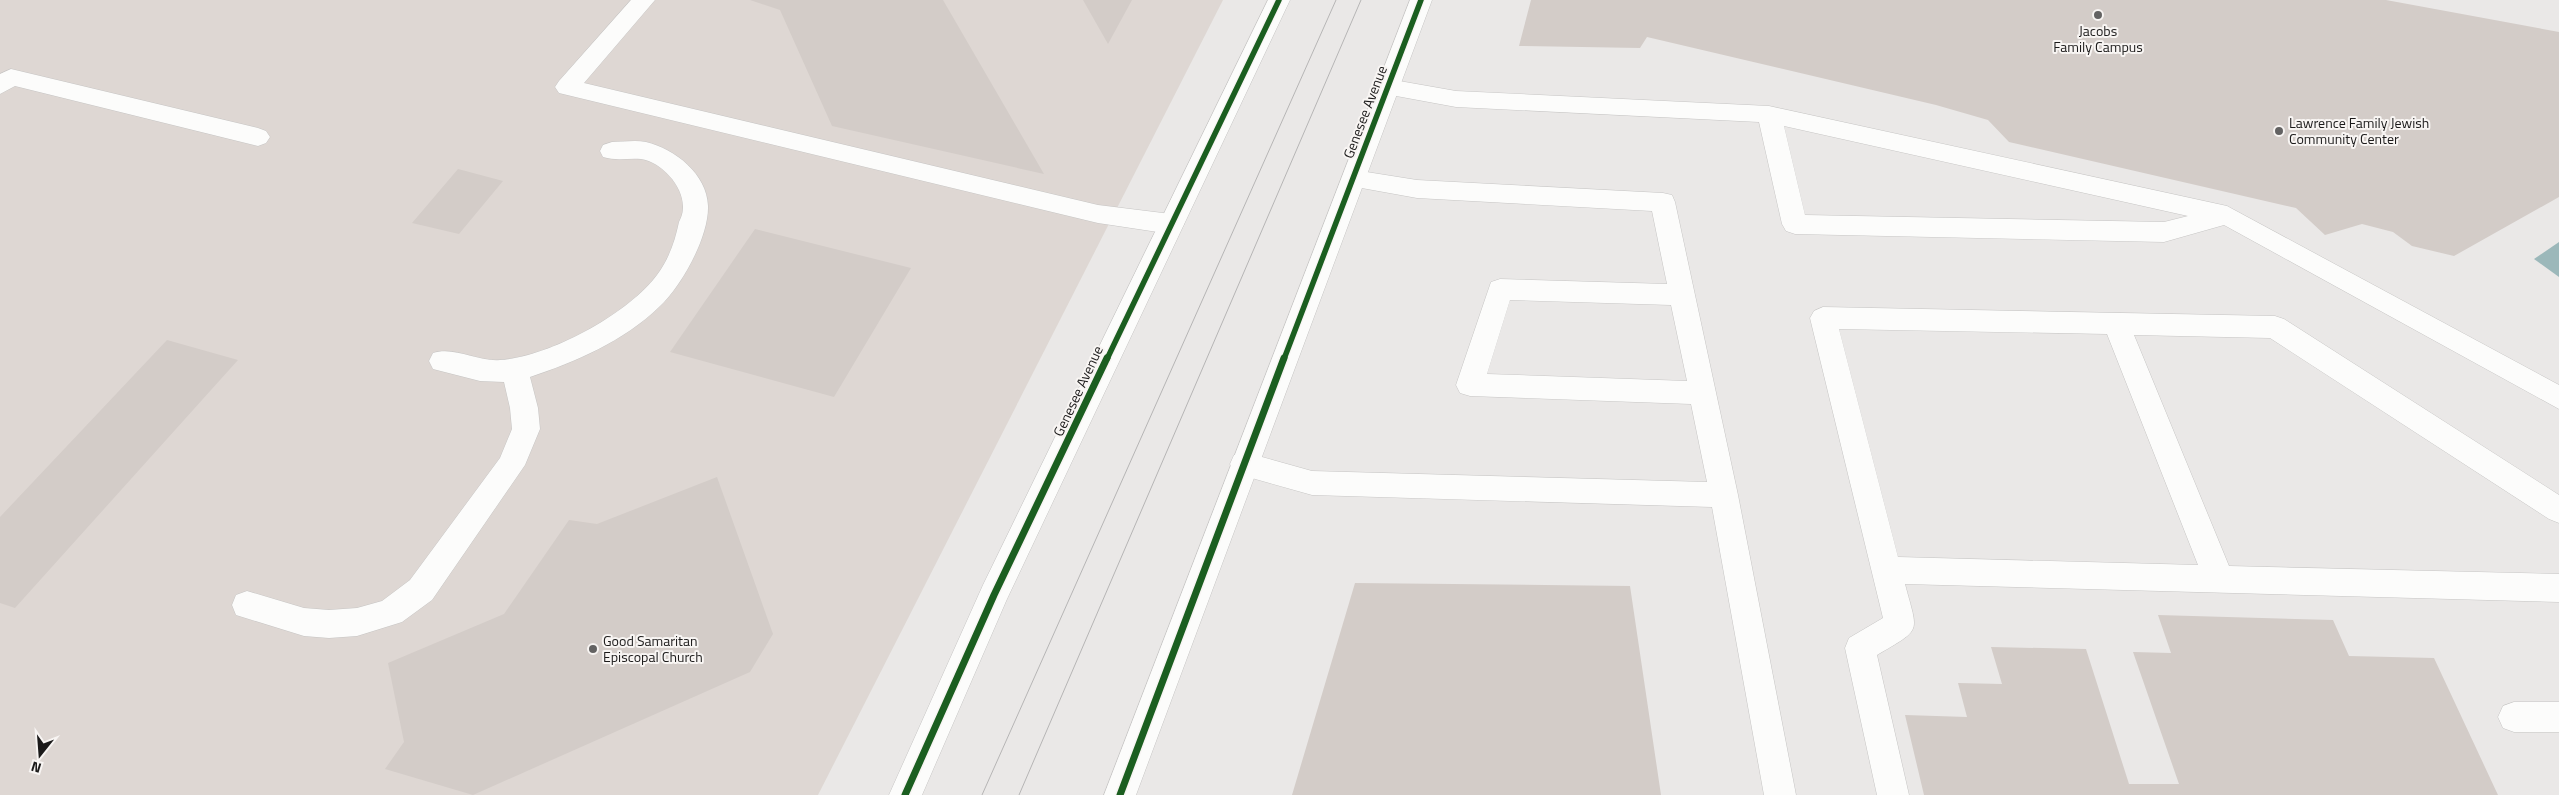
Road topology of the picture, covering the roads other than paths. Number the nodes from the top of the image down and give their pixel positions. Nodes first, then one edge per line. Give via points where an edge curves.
1 (644, 0) edge
2 (1279, 0) edge
3 (1422, 0) edge
4 (0, 86) edge
5 (1388, 87) junction
6 (1768, 114) junction
7 (258, 136) dead end
8 (612, 151) dead end
9 (1354, 179) junction
10 (2228, 215) junction
11 (1171, 224) junction
12 (1682, 295) junction
13 (2116, 323) junction
14 (443, 361) dead end
15 (514, 368) junction
16 (1703, 393) junction
17 (2559, 398) edge
18 (1244, 464) junction
19 (1724, 495) junction
20 (2559, 510) edge
21 (1887, 570) junction
22 (2219, 579) junction
23 (2559, 588) edge
24 (247, 605) dead end
25 (2514, 717) dead end
26 (2559, 717) edge
27 (905, 795) edge
28 (1120, 795) edge
29 (1780, 795) edge
30 (1893, 795) edge

1 - 11 main road via 567,87 1098,214
2 - 11 main road, Genesee Avenue
3 - 5 main road, Genesee Avenue
4 - 7 main road via 11,77
5 - 6 main road via 1456,99
5 - 9 main road, Genesee Avenue
6 - 10 main road
6 - 10 main road via 1795,224 2164,232
8 - 15 main road via 645,151 672,162 687,181 696,205 689,238 679,261 649,301 613,327 529,366
9 - 12 main road via 1417,190 1663,202
9 - 18 main road, Genesee Avenue
10 - 17 main road
11 - 27 main road, Genesee Avenue via 994,595
12 - 16 main road
12 - 16 main road via 1500,289 1470,385
13 - 20 main road via 2275,327
13 - 21 main road via 1823,318
13 - 22 main road
14 - 15 main road via 493,372
15 - 24 main road via 526,429 511,465 421,590 391,612 357,622 304,622
16 - 19 main road
18 - 19 main road via 1312,483
18 - 28 main road, Genesee Avenue
19 - 29 main road
21 - 22 main road
21 - 30 main road via 1900,625 1860,648
22 - 23 main road
25 - 26 main road

